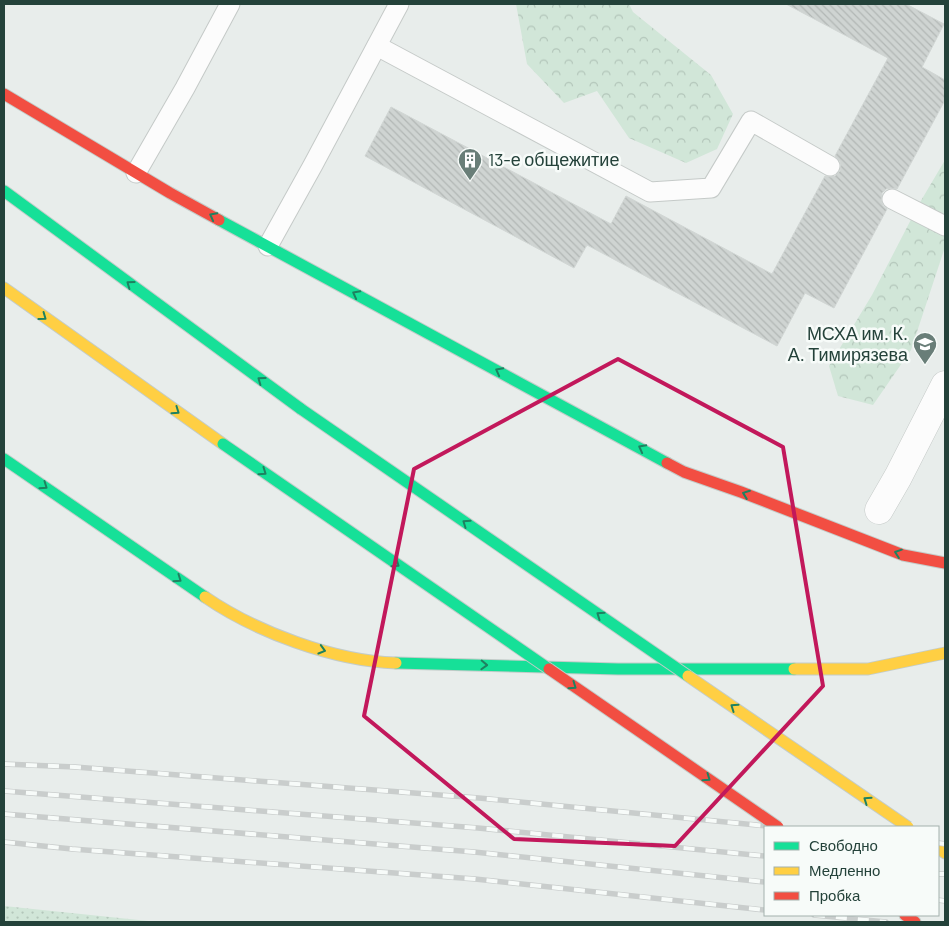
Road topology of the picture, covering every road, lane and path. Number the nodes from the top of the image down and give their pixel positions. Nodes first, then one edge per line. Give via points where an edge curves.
1 (230, 4) edge
2 (399, 4) edge
3 (376, 46) junction
4 (4, 94) edge
5 (830, 166) dead end
6 (136, 172) junction
7 (4, 191) edge
8 (892, 198) dead end
9 (945, 226) edge
10 (268, 246) junction
11 (4, 288) edge
12 (945, 385) edge
13 (4, 459) edge
14 (885, 500) dead end
15 (945, 563) edge
16 (945, 653) edge
17 (777, 826) edge
18 (907, 826) edge

1 - 6 lane
2 - 3 lane
3 - 5 lane via 650,192 710,188 751,121
3 - 10 lane
4 - 6 main road
10 -> 6 main road
18 -> 7 main road, bridge via 301,409
8 - 9 lane
15 -> 10 main road via 903,556 684,472
11 -> 17 main road, bridge via 223,444
12 - 14 street
13 -> 16 main road via 221,608 264,630 324,651 376,662 618,669 868,669

